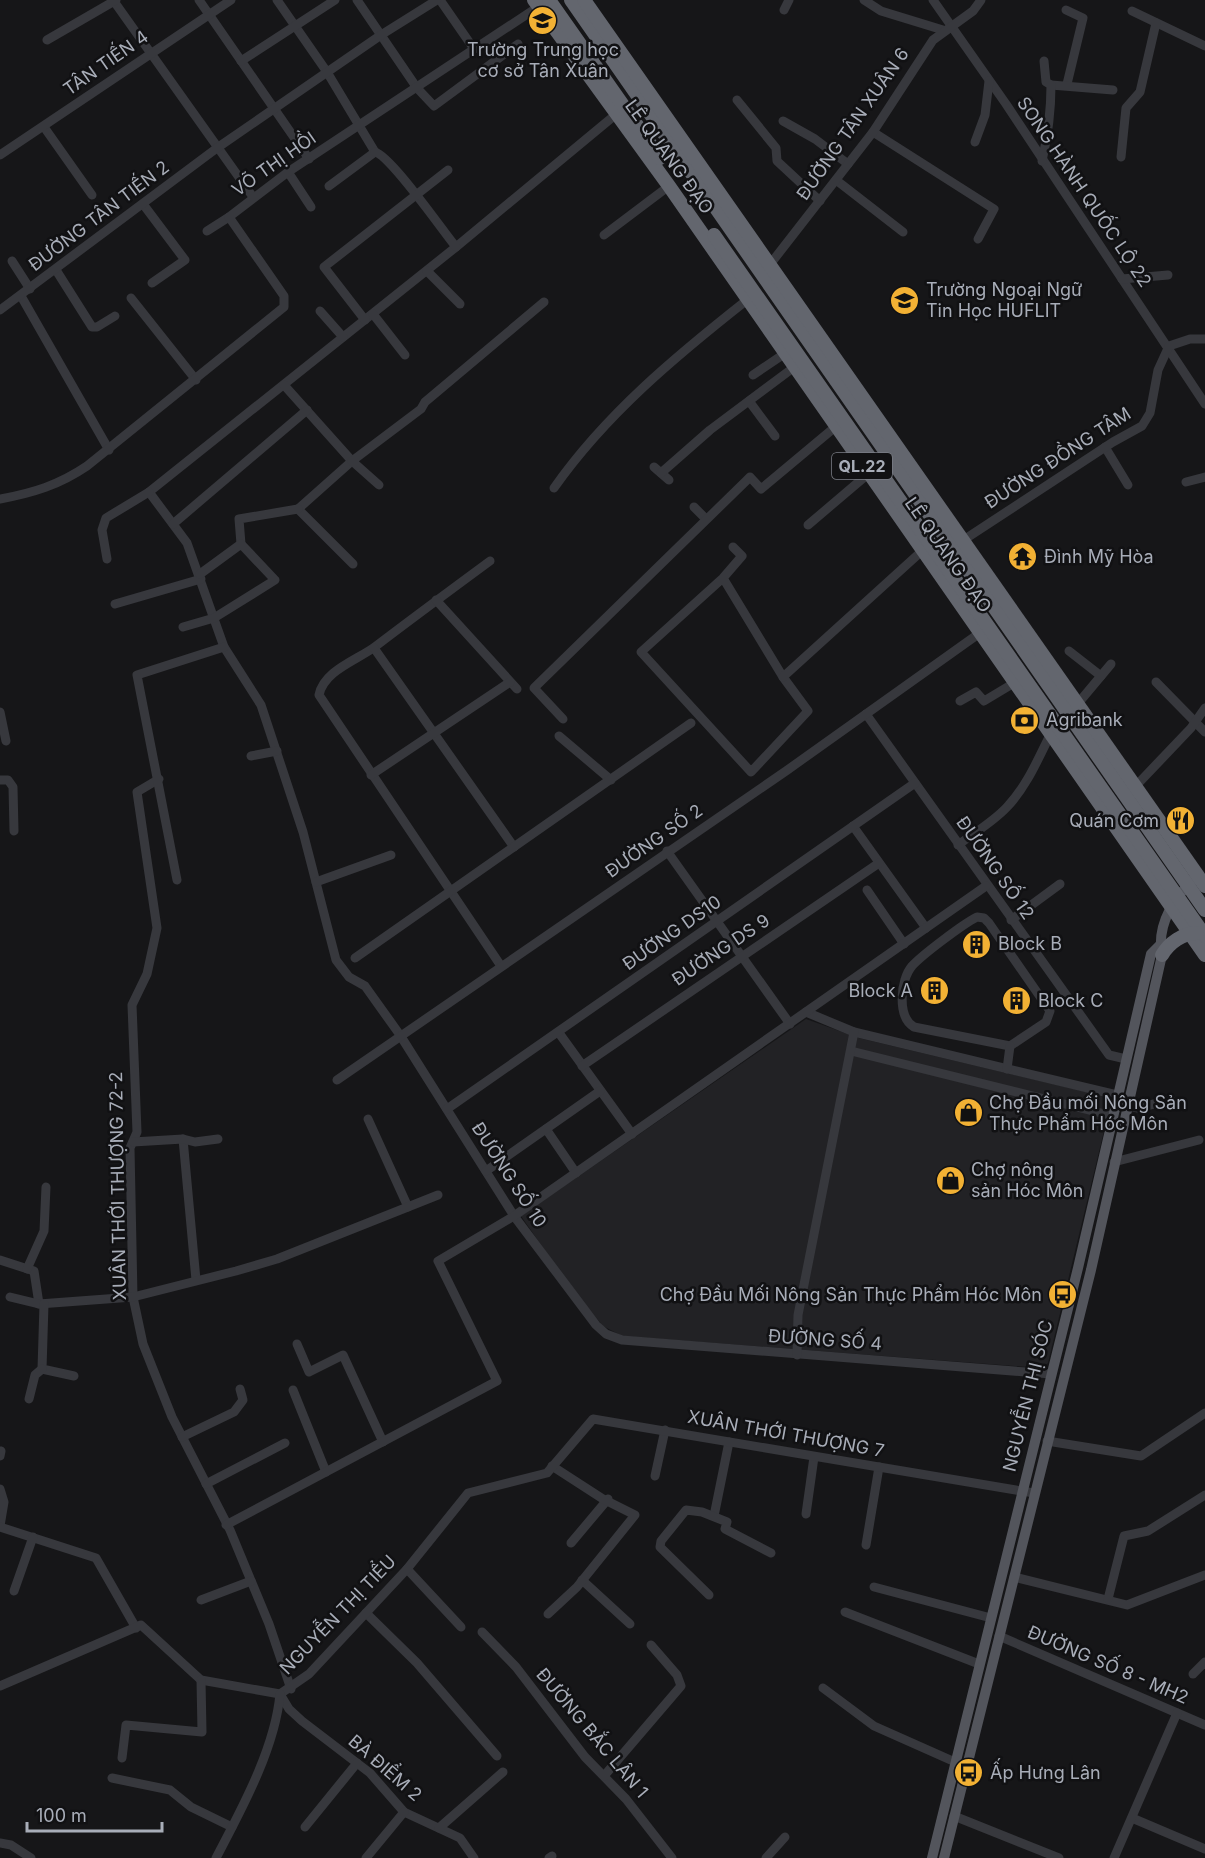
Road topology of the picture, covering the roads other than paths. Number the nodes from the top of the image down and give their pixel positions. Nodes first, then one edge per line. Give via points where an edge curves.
1 (114, 0) edge
2 (199, 0) edge
3 (231, 0) edge
4 (277, 0) edge
5 (335, 0) edge
6 (357, 0) edge
7 (439, 0) edge
8 (571, 0) edge
9 (584, 0) edge
10 (789, 0) edge
11 (864, 0) edge
12 (933, 0) edge
13 (981, 0) edge
14 (540, 2) edge
15 (784, 10) dead end
16 (1066, 10) dead end
17 (1132, 11) dead end
18 (208, 14) junction
19 (1156, 23) junction
20 (295, 27) junction
21 (948, 28) junction
22 (381, 35) junction
23 (47, 40) dead end
24 (518, 44) dead end
25 (1205, 46) edge
26 (474, 49) junction
27 (151, 52) junction
28 (241, 61) junction
29 (1044, 61) dead end
30 (327, 72) junction
31 (989, 81) junction
32 (1066, 84) junction
33 (1051, 85) junction
34 (417, 88) junction
35 (1113, 90) dead end
36 (737, 100) dead end
37 (274, 109) junction
38 (620, 110) junction
39 (783, 121) dead end
40 (44, 127) junction
41 (357, 127) junction
42 (873, 132) junction
43 (975, 142) dead end
44 (217, 148) junction
45 (375, 152) junction
46 (0, 155) edge
47 (1121, 157) dead end
48 (309, 159) junction
49 (1042, 162) junction
50 (848, 164) junction
51 (448, 170) dead end
52 (288, 172) junction
53 (836, 180) junction
54 (329, 186) dead end
55 (669, 186) junction
56 (92, 195) dead end
57 (414, 195) junction
58 (253, 197) junction
59 (820, 201) junction
60 (143, 204) junction
61 (311, 207) dead end
62 (229, 217) junction
63 (207, 231) dead end
64 (903, 232) dead end
65 (604, 235) dead end
66 (978, 239) dead end
67 (456, 247) junction
68 (12, 261) dead end
69 (766, 269) junction
70 (56, 270) junction
71 (427, 271) junction
72 (1168, 275) dead end
73 (1122, 279) junction
74 (152, 283) dead end
75 (30, 290) junction
76 (21, 296) junction
77 (131, 298) dead end
78 (747, 300) junction
79 (544, 302) dead end
80 (460, 304) dead end
81 (0, 310) edge
82 (320, 311) dead end
83 (115, 316) dead end
84 (369, 317) junction
85 (343, 338) junction
86 (1205, 339) edge
87 (1168, 346) junction
88 (784, 354) junction
89 (405, 355) dead end
90 (793, 368) junction
91 (753, 375) dead end
92 (196, 380) junction
93 (284, 385) junction
94 (749, 401) junction
95 (1205, 404) edge
96 (307, 410) junction
97 (840, 424) junction
98 (775, 436) dead end
99 (1105, 447) junction
100 (109, 450) junction
101 (352, 461) junction
102 (868, 474) junction
103 (1205, 477) edge
104 (669, 480) dead end
105 (1186, 482) dead end
106 (379, 485) dead end
107 (1128, 485) dead end
108 (554, 488) dead end
109 (149, 492) junction
110 (0, 499) edge
111 (694, 507) dead end
112 (298, 509) junction
113 (706, 519) junction
114 (173, 524) junction
115 (808, 525) dead end
116 (241, 544) junction
117 (958, 544) junction
118 (733, 547) dead end
119 (923, 550) junction
120 (107, 558) dead end
121 (490, 561) dead end
122 (353, 564) dead end
123 (200, 576) junction
124 (723, 578) junction
125 (436, 600) junction
126 (115, 604) dead end
127 (214, 618) junction
128 (183, 627) dead end
129 (984, 629) junction
130 (224, 647) junction
131 (374, 648) junction
132 (1069, 651) dead end
133 (1111, 664) dead end
134 (1101, 676) junction
135 (783, 677) junction
136 (510, 681) junction
137 (1156, 682) dead end
138 (1014, 683) junction
139 (517, 689) dead end
140 (960, 701) dead end
141 (1073, 708) junction
142 (1205, 708) edge
143 (0, 712) edge
144 (866, 714) junction
145 (562, 719) dead end
146 (1195, 722) junction
147 (691, 723) dead end
148 (1205, 732) edge
149 (1051, 733) junction
150 (435, 734) junction
151 (560, 736) dead end
152 (6, 741) dead end
153 (277, 751) junction
154 (251, 756) dead end
155 (371, 776) junction
156 (159, 779) junction
157 (0, 780) edge
158 (611, 780) junction
159 (915, 783) junction
160 (1131, 791) junction
161 (854, 826) junction
162 (14, 831) dead end
163 (958, 845) junction
164 (514, 847) junction
165 (666, 851) junction
166 (391, 855) dead end
167 (879, 863) junction
168 (1199, 879) edge
169 (177, 880) dead end
170 (316, 882) junction
171 (1060, 884) dead end
172 (987, 886) junction
173 (867, 890) dead end
174 (451, 893) junction
175 (1174, 901) junction
176 (1205, 910) edge
177 (1011, 920) junction
178 (716, 922) junction
179 (926, 928) junction
180 (1199, 934) edge
181 (904, 944) junction
182 (1161, 950) junction
183 (1205, 955) edge
184 (741, 956) junction
185 (1038, 957) junction
186 (355, 958) dead end
187 (501, 966) junction
188 (1021, 968) junction
189 (806, 1012) junction
190 (790, 1024) junction
191 (922, 1029) junction
192 (854, 1032) junction
193 (559, 1033) junction
194 (400, 1035) junction
195 (918, 1047) junction
196 (1010, 1047) junction
197 (851, 1051) junction
198 (1125, 1059) junction
199 (969, 1060) junction
200 (582, 1066) junction
201 (1007, 1069) junction
202 (966, 1079) junction
203 (337, 1080) dead end
204 (600, 1091) junction
205 (1117, 1095) junction
206 (1171, 1100) dead end
207 (1126, 1106) junction
208 (447, 1109) junction
209 (1113, 1116) junction
210 (368, 1119) dead end
211 (546, 1129) junction
212 (632, 1134) junction
213 (183, 1138) junction
214 (218, 1139) dead end
215 (1200, 1140) dead end
216 (133, 1142) junction
217 (1114, 1162) junction
218 (486, 1171) junction
219 (576, 1173) junction
220 (46, 1187) dead end
221 (438, 1195) dead end
222 (408, 1207) junction
223 (514, 1216) junction
224 (0, 1260) edge
225 (27, 1269) junction
226 (196, 1280) junction
227 (10, 1297) dead end
228 (133, 1297) junction
229 (42, 1304) junction
230 (599, 1328) joint
231 (297, 1344) dead end
232 (796, 1355) junction
233 (42, 1369) junction
234 (1051, 1374) junction
235 (74, 1376) dead end
236 (240, 1389) dead end
237 (293, 1390) dead end
238 (29, 1399) dead end
239 (1205, 1413) edge
240 (665, 1430) junction
241 (182, 1437) junction
242 (1047, 1441) junction
243 (383, 1442) junction
244 (729, 1442) junction
245 (285, 1443) dead end
246 (814, 1457) junction
247 (552, 1466) junction
248 (879, 1467) junction
249 (326, 1472) junction
250 (655, 1476) dead end
251 (206, 1484) junction
252 (0, 1489) edge
253 (1022, 1490) junction
254 (1034, 1493) junction
255 (1205, 1495) edge
256 (608, 1499) junction
257 (806, 1514) dead end
258 (714, 1516) junction
259 (226, 1525) junction
260 (0, 1526) edge
261 (33, 1537) junction
262 (571, 1543) dead end
263 (866, 1545) dead end
264 (771, 1553) dead end
265 (407, 1569) junction
266 (1205, 1575) edge
267 (1014, 1577) junction
268 (582, 1580) junction
269 (251, 1581) junction
270 (874, 1587) dead end
271 (14, 1591) dead end
272 (709, 1594) dead end
273 (1108, 1599) junction
274 (201, 1600) dead end
275 (845, 1612) dead end
276 (366, 1613) junction
277 (548, 1614) dead end
278 (991, 1618) junction
279 (630, 1624) dead end
280 (461, 1627) dead end
281 (136, 1628) junction
282 (482, 1632) dead end
283 (999, 1636) junction
284 (651, 1645) dead end
285 (1205, 1662) edge
286 (979, 1664) junction
287 (1193, 1674) dead end
288 (201, 1680) junction
289 (0, 1686) edge
290 (823, 1688) dead end
291 (291, 1689) junction
292 (280, 1694) junction
293 (1177, 1713) junction
294 (1205, 1725) edge
295 (497, 1756) dead end
296 (122, 1758) dead end
297 (954, 1762) junction
298 (357, 1763) junction
299 (503, 1772) dead end
300 (604, 1776) junction
301 (112, 1778) dead end
302 (404, 1812) junction
303 (954, 1816) junction
304 (1132, 1818) junction
305 (232, 1827) junction
306 (304, 1827) dead end
307 (439, 1828) junction
308 (785, 1837) dead end
309 (0, 1843) edge
310 (1205, 1849) edge
311 (31, 1858) edge
312 (216, 1858) edge
313 (366, 1858) edge
314 (474, 1858) edge
315 (672, 1858) edge
316 (766, 1858) edge
317 (932, 1858) edge
318 (944, 1858) edge
319 (1059, 1858) edge
320 (1114, 1858) edge

1 - 23 street
1 - 27 street
2 - 18 street
3 - 18 street, TÂN TIẾN 4
4 - 20 street
5 - 20 street
6 - 22 street
7 - 22 street, ĐƯỜNG TÂN TIẾN 2
7 - 26 street
8 - 69 highway, LÊ QUANG ĐẠO / QL.22
9 - 69 highway, LÊ QUANG ĐẠO / QL.22
10 - 15 street
11 - 21 street via 881,11
12 - 21 street, SONG HÀNH QUỐC LỘ 22
13 - 21 street, ĐƯỜNG TÂN XUÂN 6 via 973,11
14 - 26 street, VÕ THỊ HỒI
14 - 38 highway, LÊ QUANG ĐẠO / QL.22
16 - 32 street via 1083,18
17 - 19 street
18 - 27 street, TÂN TIẾN 4
18 - 28 street
19 - 25 street
19 - 47 street via 1140,92 1126,108
20 - 28 street
20 - 30 street
21 - 31 street, SONG HÀNH QUỐC LỘ 22
21 - 42 street, ĐƯỜNG TÂN XUÂN 6 via 918,60
22 - 30 street, ĐƯỜNG TÂN TIẾN 2
22 - 34 street
24 - 34 street via 434,106
26 - 34 street, VÕ THỊ HỒI
27 - 40 street, TÂN TIẾN 4
27 - 44 street
28 - 37 street
29 - 33 street via 1046,82
30 - 37 street, ĐƯỜNG TÂN TIẾN 2
30 - 41 street
31 - 43 street via 985,115
31 - 49 street, SONG HÀNH QUỐC LỘ 22
32 - 33 street
32 - 35 street
33 - 49 street via 1050,126
34 - 41 street, VÕ THỊ HỒI
36 - 59 street via 776,148 777,161
37 - 44 street, ĐƯỜNG TÂN TIẾN 2
37 - 48 street
38 - 55 highway, LÊ QUANG ĐẠO / QL.22
38 - 67 street
38 - 97 highway, LÊ QUANG ĐẠO / QL.22
39 - 50 street
40 - 46 street, TÂN TIẾN 4
40 - 56 street
41 - 45 street
41 - 48 street, VÕ THỊ HỒI
42 - 50 street, ĐƯỜNG TÂN XUÂN 6
42 - 66 street via 994,209
44 - 58 street
44 - 60 street, ĐƯỜNG TÂN TIẾN 2
45 - 54 street
45 - 57 street via 396,167
48 - 52 street, VÕ THỊ HỒI
49 - 73 street, SONG HÀNH QUỐC LỘ 22
50 - 53 street, ĐƯỜNG TÂN XUÂN 6
51 - 57 street
52 - 58 street, VÕ THỊ HỒI
52 - 61 street
53 - 59 street, ĐƯỜNG TÂN XUÂN 6
53 - 64 street
55 - 65 street
55 - 78 highway, LÊ QUANG ĐẠO / QL.22
57 - 67 street
57 - 84 street via 324,267
58 - 62 street, VÕ THỊ HỒI
59 - 69 street, ĐƯỜNG TÂN XUÂN 6
60 - 70 street, ĐƯỜNG TÂN TIẾN 2
60 - 74 street via 185,260
62 - 63 street
62 - 92 street, VÕ THỊ HỒI via 284,296 284,307
67 - 71 street
68 - 75 street
69 - 117 highway, LÊ QUANG ĐẠO / QL.22
70 - 75 street, ĐƯỜNG TÂN TIẾN 2
70 - 83 street via 92,327
71 - 80 street
71 - 84 street
72 - 73 street
73 - 87 street, SONG HÀNH QUỐC LỘ 22
75 - 76 street, ĐƯỜNG TÂN TIẾN 2
76 - 81 street, ĐƯỜNG TÂN TIẾN 2
76 - 100 street
77 - 92 street
78 - 88 highway, LÊ QUANG ĐẠO / QL.22
78 - 108 street via 633,396
79 - 101 street via 424,402 421,409
82 - 85 street
84 - 85 street
84 - 89 street
85 - 93 street
86 - 87 street
87 - 95 street, SONG HÀNH QUỐC LỘ 22
87 - 99 street, ĐƯỜNG ĐỒNG TÂM via 1158,370 1150,413 1142,426
88 - 90 highway, LÊ QUANG ĐẠO / QL.22
88 - 91 street
90 - 94 street
90 - 97 highway, LÊ QUANG ĐẠO / QL.22
92 - 100 street, VÕ THỊ HỒI
93 - 96 street
93 - 109 street
94 - 98 street
94 - 104 street via 658,470
96 - 101 street
96 - 114 street
97 - 102 highway, LÊ QUANG ĐẠO / QL.22
97 - 113 street via 761,489 750,477
97 - 129 highway, LÊ QUANG ĐẠO / QL.22
99 - 107 street
99 - 117 street, ĐƯỜNG ĐỒNG TÂM
100 - 110 street, VÕ THỊ HỒI via 63,482
101 - 106 street
101 - 112 street
102 - 115 street
102 - 119 highway, LÊ QUANG ĐẠO / QL.22
103 - 105 street
109 - 114 street, ĐƯỜNG SỐ 10
109 - 120 street via 106,518 102,530
111 - 113 street
112 - 116 street via 239,519
112 - 122 street
113 - 145 street via 534,688
114 - 123 street, ĐƯỜNG SỐ 10 via 187,543
116 - 123 street
116 - 127 street via 275,580
117 - 141 highway, LÊ QUANG ĐẠO / QL.22
118 - 124 street via 741,556
119 - 129 highway, LÊ QUANG ĐẠO / QL.22
119 - 135 street
121 - 125 street
123 - 126 street
123 - 127 street, ĐƯỜNG SỐ 10
124 - 135 street
124 - 135 street via 641,652 752,772 808,711
125 - 131 street
125 - 136 street
127 - 128 street
127 - 130 street, ĐƯỜNG SỐ 10
129 - 138 highway, LÊ QUANG ĐẠO / QL.22
129 - 144 street, ĐƯỜNG SỐ 2
129 - 175 highway, LÊ QUANG ĐẠO / QL.22
130 - 153 street, ĐƯỜNG SỐ 10 via 261,705
130 - 156 street via 137,675
131 - 150 street
131 - 155 street via 343,666 327,680 319,695
132 - 134 street
133 - 134 street
134 - 141 street
136 - 139 street
136 - 150 street
137 - 146 street
138 - 140 street via 984,700 976,692
138 - 149 highway, LÊ QUANG ĐẠO / QL.22
141 - 160 highway, LÊ QUANG ĐẠO / QL.22
142 - 146 street
143 - 152 street
144 - 159 street, ĐƯỜNG SỐ 12
144 - 165 street, ĐƯỜNG SỐ 2
146 - 148 street
146 - 160 street
147 - 158 street
149 - 163 street via 1015,798
149 - 175 highway, LÊ QUANG ĐẠO / QL.22
150 - 155 street
150 - 164 street
151 - 158 street
153 - 154 street
153 - 170 street, ĐƯỜNG SỐ 10
155 - 174 street
156 - 169 street
156 - 216 street, XUÂN THỚI THƯỢNG 72-2 via 137,792 157,928 147,974 132,1005 137,1132
157 - 162 street via 8,780 13,787
158 - 164 street
159 - 161 street, ĐƯỜNG DS10
159 - 163 street, ĐƯỜNG SỐ 12
160 - 168 highway, LÊ QUANG ĐẠO / QL.22
161 - 167 street
161 - 178 street, ĐƯỜNG DS10
163 - 172 street, ĐƯỜNG SỐ 12
164 - 174 street
165 - 178 street
165 - 187 street, ĐƯỜNG SỐ 2
166 - 170 street
167 - 179 street
167 - 184 street, ĐƯỜNG DS 9
168 - 175 main road, NGUYỄN THỊ SÓC
168 - 176 highway, LÊ QUANG ĐẠO / QL.22
170 - 194 street, ĐƯỜNG SỐ 10 via 336,960 349,977 365,986
171 - 177 street
172 - 177 street, ĐƯỜNG SỐ 12
172 - 179 street
173 - 181 street
174 - 186 street
174 - 187 street
175 - 180 highway, LÊ QUANG ĐẠO / QL.22
175 - 182 main road, NGUYỄN THỊ SÓC
177 - 185 street, ĐƯỜNG SỐ 12
178 - 184 street
178 - 193 street, ĐƯỜNG DS10
179 - 181 street
180 - 182 highway
180 - 183 highway, LÊ QUANG ĐẠO / QL.22
181 - 189 street
182 - 198 main road, NGUYỄN THỊ SÓC via 1151,954
182 - 207 main road, NGUYỄN THỊ SÓC
184 - 190 street
184 - 200 street, ĐƯỜNG DS 9
185 - 188 street
185 - 198 street, ĐƯỜNG SỐ 12 via 1108,1055
187 - 194 street, ĐƯỜNG SỐ 2
188 - 191 street via 987,920 974,918 910,969 903,992 903,1013 907,1022
188 - 196 street via 1050,1013 1046,1022
189 - 190 street
189 - 192 street
190 - 212 street
191 - 195 street
191 - 196 street
192 - 195 street
192 - 197 street
193 - 200 street
193 - 208 street, ĐƯỜNG DS10
194 - 203 street, ĐƯỜNG SỐ 2
194 - 208 street, ĐƯỜNG SỐ 10
195 - 199 street
196 - 201 street
197 - 202 street
197 - 232 street via 798,1315
198 - 205 main road, NGUYỄN THỊ SÓC
199 - 201 street
199 - 202 street
200 - 204 street
201 - 205 street
202 - 209 street
204 - 211 street
204 - 212 street
205 - 209 main road, NGUYỄN THỊ SÓC
206 - 207 street via 1137,1108
207 - 217 main road, NGUYỄN THỊ SÓC
208 - 218 street, ĐƯỜNG SỐ 10
209 - 234 main road, NGUYỄN THỊ SÓC
210 - 222 street
211 - 218 street
211 - 219 street
212 - 219 street
213 - 214 street via 195,1142
213 - 216 street
213 - 226 street
215 - 217 street
216 - 228 street, XUÂN THỚI THƯỢNG 72-2
217 - 242 main road, NGUYỄN THỊ SÓC
218 - 223 street, ĐƯỜNG SỐ 10
219 - 223 street
220 - 225 street via 44,1231
221 - 222 street
222 - 226 street via 277,1258
223 - 230 street, ĐƯỜNG SỐ 10
223 - 243 street via 438,1261 497,1381
224 - 225 street
225 - 229 street via 34,1271
226 - 228 street
227 - 229 street
228 - 229 street
228 - 241 street, XUÂN THỚI THƯỢNG 72-2 via 143,1344
229 - 233 street
230 - 232 street, ĐƯỜNG SỐ 4 via 622,1340
231 - 243 street via 309,1372 343,1355
232 - 234 street, ĐƯỜNG SỐ 4
233 - 235 street
233 - 238 street via 35,1375
234 - 253 main road, NGUYỄN THỊ SÓC
236 - 241 street via 243,1400 234,1412
237 - 249 street
239 - 242 street via 1141,1456
240 - 244 street, XUÂN THỚI THƯỢNG 7
240 - 247 street, XUÂN THỚI THƯỢNG 7 via 593,1419
240 - 250 street
241 - 251 street, XUÂN THỚI THƯỢNG 72-2
242 - 254 main road, NGUYỄN THỊ SÓC
243 - 249 street
244 - 246 street, XUÂN THỚI THƯỢNG 7
244 - 258 street
245 - 251 street
246 - 248 street, XUÂN THỚI THƯỢNG 7
246 - 257 street
247 - 256 street
247 - 265 street, NGUYỄN THỊ TIỂU via 547,1473 468,1493
248 - 253 street, XUÂN THỚI THƯỢNG 7
248 - 263 street
249 - 259 street
251 - 259 street, XUÂN THỚI THƯỢNG 72-2
252 - 260 street via 4,1502
253 - 254 street, XUÂN THỚI THƯỢNG 7
253 - 278 main road, NGUYỄN THỊ SÓC
254 - 267 main road, NGUYỄN THỊ SÓC
255 - 273 street via 1148,1531 1124,1536
256 - 262 street
256 - 268 street via 635,1515
258 - 264 street via 727,1522 725,1528
258 - 272 street via 686,1510 660,1545
259 - 269 street, XUÂN THỚI THƯỢNG 72-2
260 - 261 street
261 - 271 street
261 - 281 street via 96,1558
265 - 276 street, NGUYỄN THỊ TIỂU
265 - 280 street
266 - 273 street via 1127,1605
267 - 273 street
267 - 283 main road, NGUYỄN THỊ SÓC
268 - 277 street
268 - 279 street
269 - 274 street
269 - 291 street, XUÂN THỚI THƯỢNG 72-2
270 - 278 street
275 - 286 street
276 - 291 street, NGUYỄN THỊ TIỂU
276 - 295 street via 417,1663
278 - 286 main road, NGUYỄN THỊ SÓC
281 - 288 street via 141,1626
281 - 289 street
282 - 300 street, ĐƯỜNG BẮC LÂN 1 via 516,1667
283 - 293 street, ĐƯỜNG SỐ 8 - MH2
283 - 303 main road, NGUYỄN THỊ SÓC
284 - 300 street via 681,1686
285 - 287 street
286 - 297 main road, NGUYỄN THỊ SÓC
288 - 292 street, NGUYỄN THỊ TIỂU
288 - 296 street via 202,1732 126,1725
290 - 297 street via 874,1726
291 - 292 street, NGUYỄN THỊ TIỂU
292 - 298 street, BÀ ĐIỂM 2 via 302,1721
292 - 305 street via 278,1719
293 - 294 street, ĐƯỜNG SỐ 8 - MH2
293 - 304 street
297 - 317 main road, NGUYỄN THỊ SÓC
298 - 302 street, BÀ ĐIỂM 2
298 - 306 street
299 - 307 street
300 - 315 street, ĐƯỜNG BẮC LÂN 1
301 - 305 street via 170,1790 191,1807
302 - 307 street, BÀ ĐIỂM 2
302 - 313 street
303 - 318 main road, NGUYỄN THỊ SÓC
303 - 319 street
304 - 310 street
304 - 320 street
305 - 312 street
307 - 314 street, BÀ ĐIỂM 2 via 460,1838
308 - 316 street
309 - 311 street

